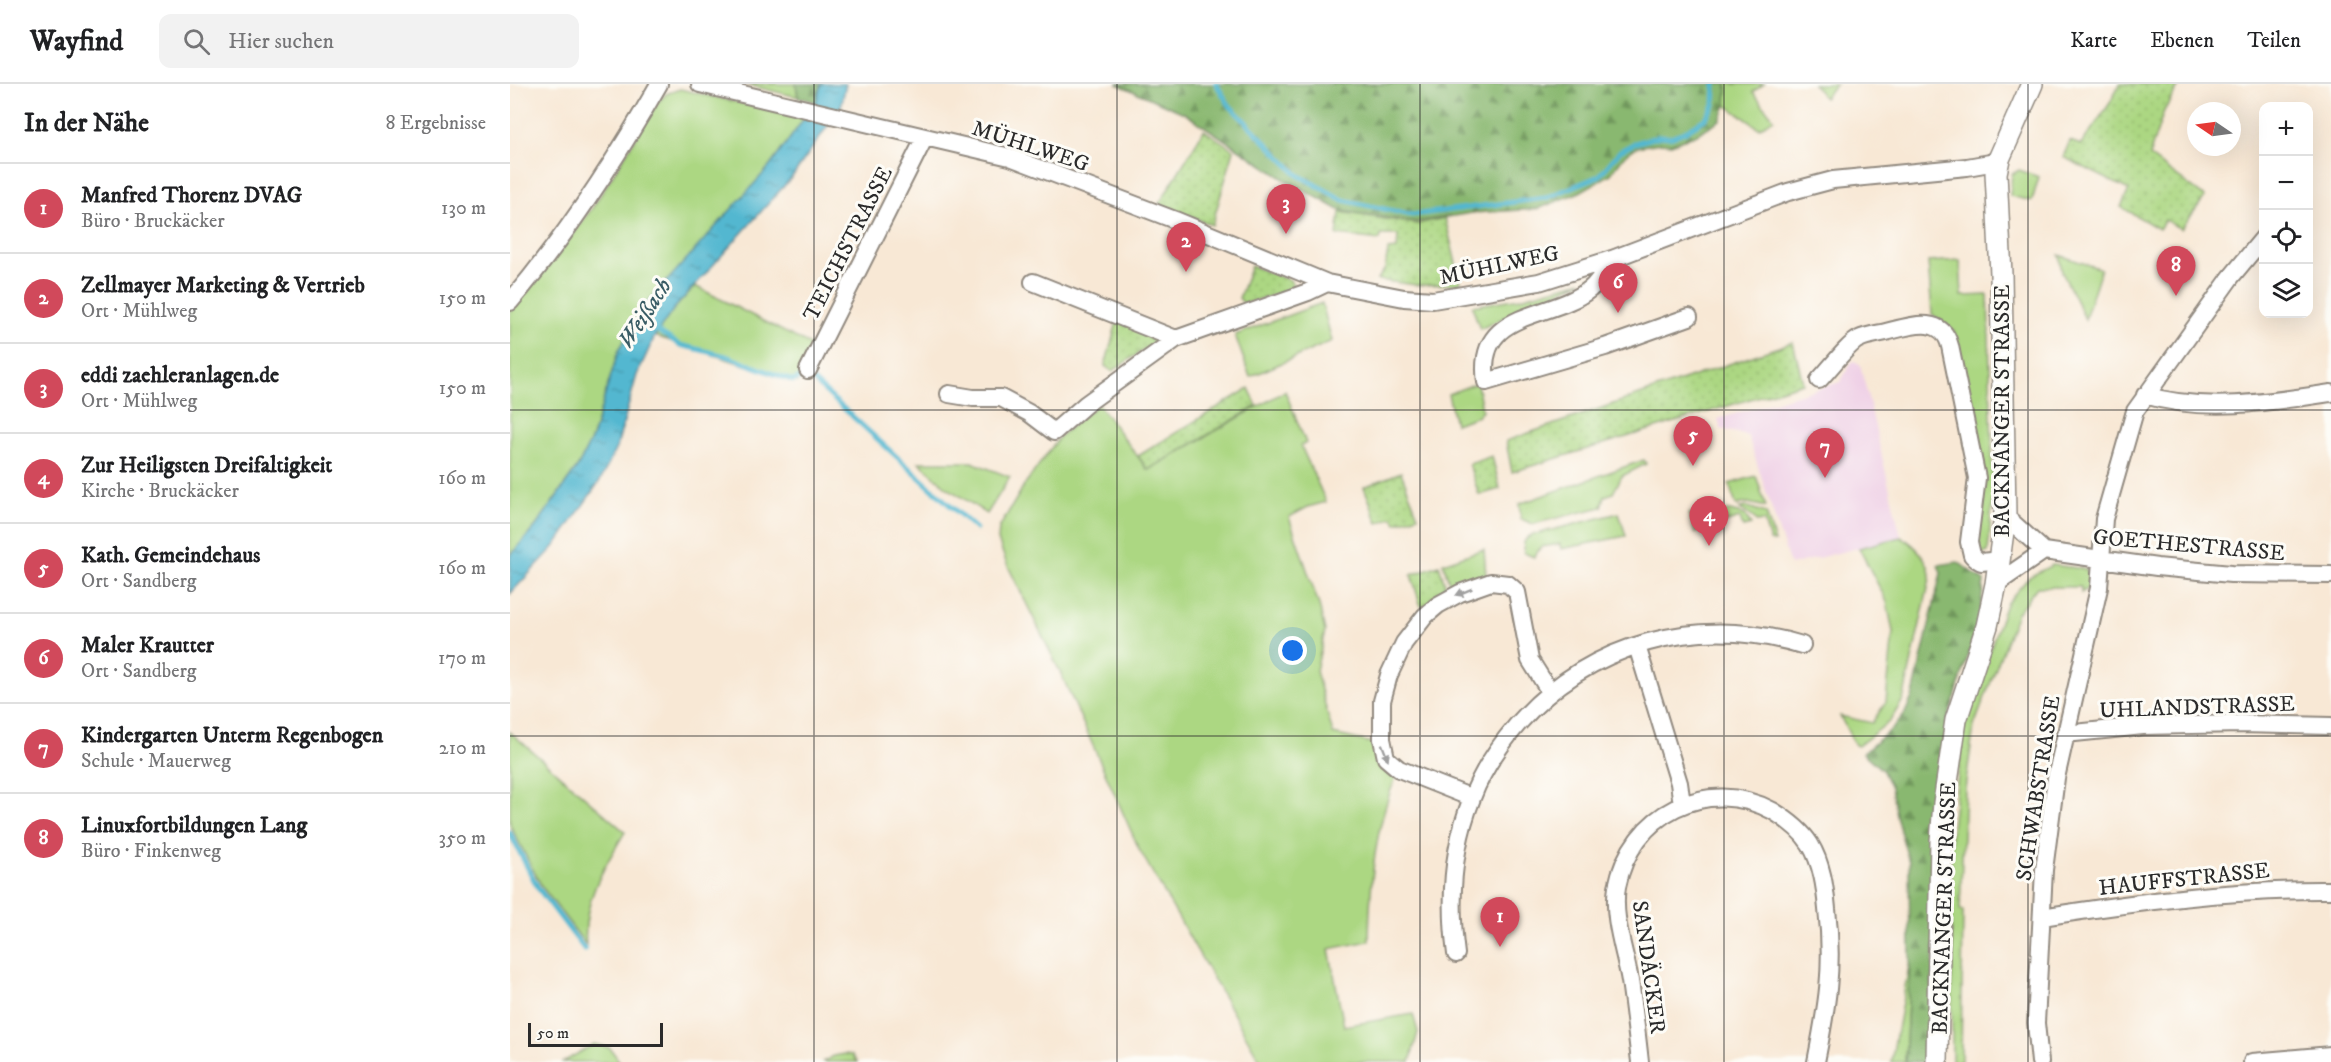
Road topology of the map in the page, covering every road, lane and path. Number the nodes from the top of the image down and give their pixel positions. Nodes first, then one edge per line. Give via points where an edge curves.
1 (659, 84) edge
2 (700, 84) edge
3 (2032, 84) edge
4 (925, 137) junction
5 (1999, 159) junction
6 (2259, 240) edge
7 (1612, 259) junction
8 (1033, 282) dead end
9 (1327, 283) junction
10 (510, 302) edge
11 (1689, 317) dead end
12 (1176, 339) junction
13 (808, 370) dead end
14 (1820, 380) dead end
15 (2331, 393) edge
16 (949, 394) dead end
17 (2145, 395) junction
18 (2005, 516) junction
19 (2044, 551) junction
20 (2000, 560) junction
21 (2102, 560) junction
22 (2331, 575) edge
23 (1996, 584) junction
24 (1802, 645) dead end
25 (1637, 646) junction
26 (1550, 692) junction
27 (2331, 726) edge
28 (2065, 734) junction
29 (1472, 798) junction
30 (1682, 804) junction
31 (2331, 890) edge
32 (2042, 916) junction
33 (1456, 954) dead end
34 (2331, 1055) edge
35 (1640, 1062) edge
36 (1816, 1062) edge
37 (1937, 1062) edge
38 (2040, 1062) edge
39 (2252, 1062) edge

1 - 10 street via 573,224
2 - 4 street, MÜHLWEG
3 - 5 street, BACKNANGER STRASSE
4 - 9 street, MÜHLWEG via 1021,161
4 - 13 street, TEICHSTRASSE
5 - 7 street, MÜHLWEG via 1967,166 1855,176 1788,192
5 - 18 street, BACKNANGER STRASSE via 1996,173
6 - 17 street, SCHWABSTRASSE
7 - 9 street, MÜHLWEG via 1539,282 1432,300
7 - 11 street via 1590,289 1520,318 1495,336 1486,357 1486,382
8 - 12 street
9 - 12 street
12 - 16 street via 1054,432 1001,398
14 - 20 street via 1858,339 1916,325 1931,325 1948,337 1977,478 1970,548 1981,562
15 - 17 street via 2220,404 2168,402
17 - 21 street, SCHWABSTRASSE via 2135,411 2104,519
18 - 19 street
18 - 20 street, BACKNANGER STRASSE
19 - 21 street, GOETHESTRASSE
19 - 23 street
20 - 23 street, BACKNANGER STRASSE
21 - 22 street, GOETHESTRASSE via 2231,574
21 - 28 street, SCHWABSTRASSE
23 - 37 street, BACKNANGER STRASSE via 1987,626 1956,720 1944,803
24 - 25 street via 1728,633 1678,636
25 - 26 street via 1583,668
25 - 30 street
26 - 29 street via 1509,734
26 -> 29 street via 1530,660 1517,592 1508,584 1491,582 1438,605 1399,649 1384,689 1380,719 1386,758 1399,769
27 - 28 street, UHLANDSTRASSE via 2143,726
28 - 32 street, SCHWABSTRASSE via 2045,860
29 - 33 street via 1452,888
30 - 35 street, SANDÄCKER via 1640,835 1627,855 1617,887 1616,903
30 - 36 street, SANDÄCKER via 1723,797 1749,801 1781,816 1810,843 1824,879 1831,939 1830,984
31 - 32 street, HAUFFSTRASSE via 2193,897
32 - 38 street, SCHWABSTRASSE via 2036,1023
34 - 39 street

